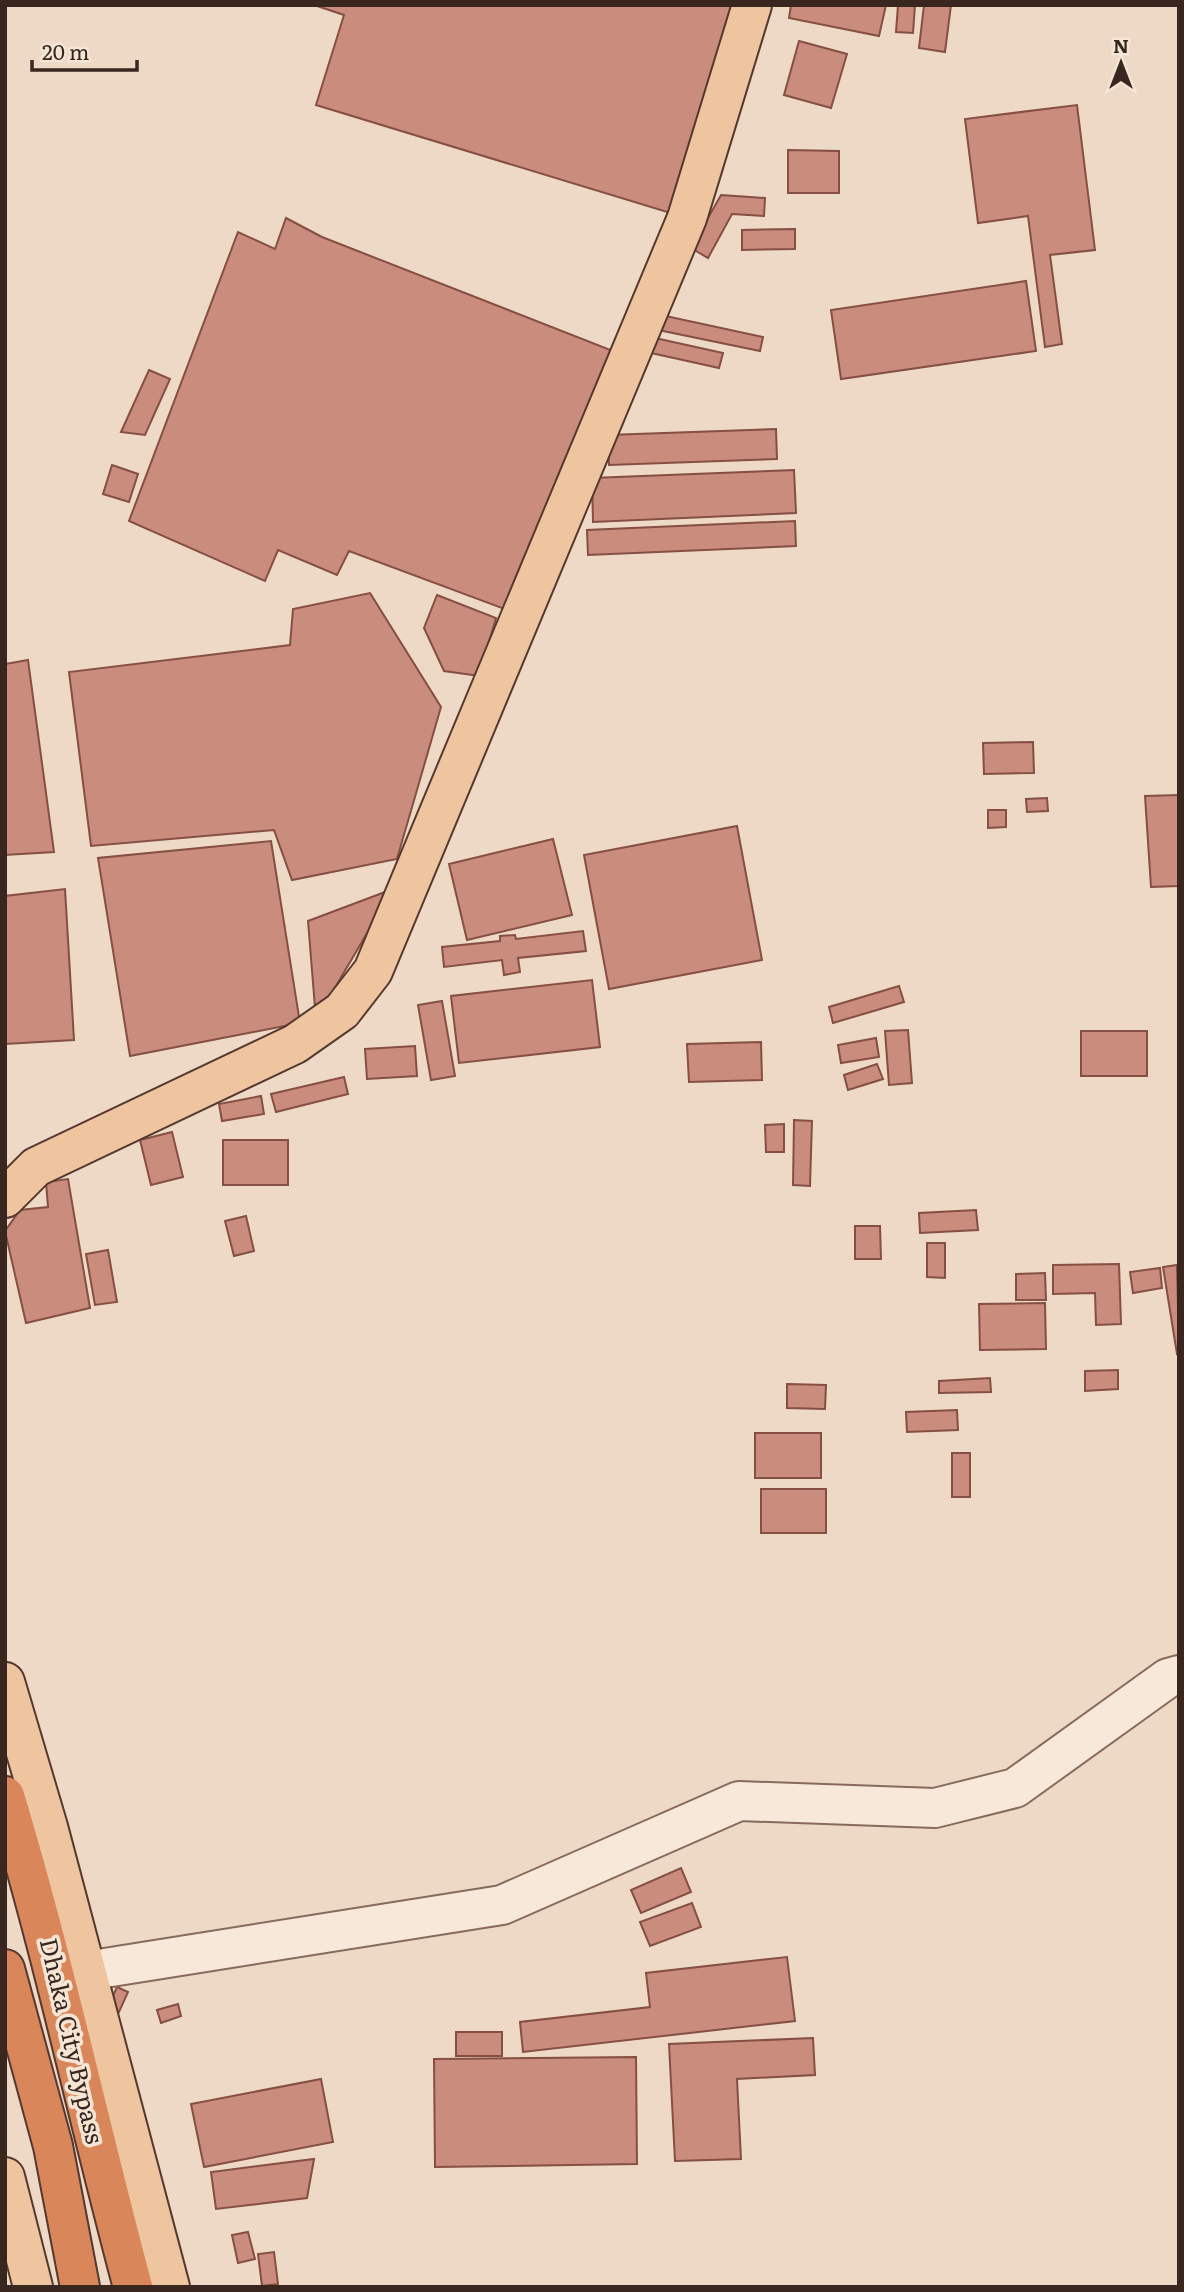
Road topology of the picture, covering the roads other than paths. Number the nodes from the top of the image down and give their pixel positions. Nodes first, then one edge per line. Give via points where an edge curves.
1 (752, 5) edge
2 (5, 1198) edge
3 (1179, 1675) edge
4 (5, 1682) edge
5 (5, 1796) edge
6 (5, 1969) edge
7 (86, 1971) junction
8 (5, 2177) edge
9 (33, 2287) edge
10 (79, 2287) edge
11 (133, 2287) edge
12 (170, 2287) edge

1 - 2 main road via 687,218 373,971 342,1011 295,1044 36,1167
3 - 7 street via 1168,1678 1015,1788 935,1808 739,1801 502,1905
4 - 7 main road
5 - 11 highway, Dhaka City Bypass via 57,1975
6 - 10 highway, Dhaka City Bypass via 53,2146
7 - 12 main road
8 - 9 main road

